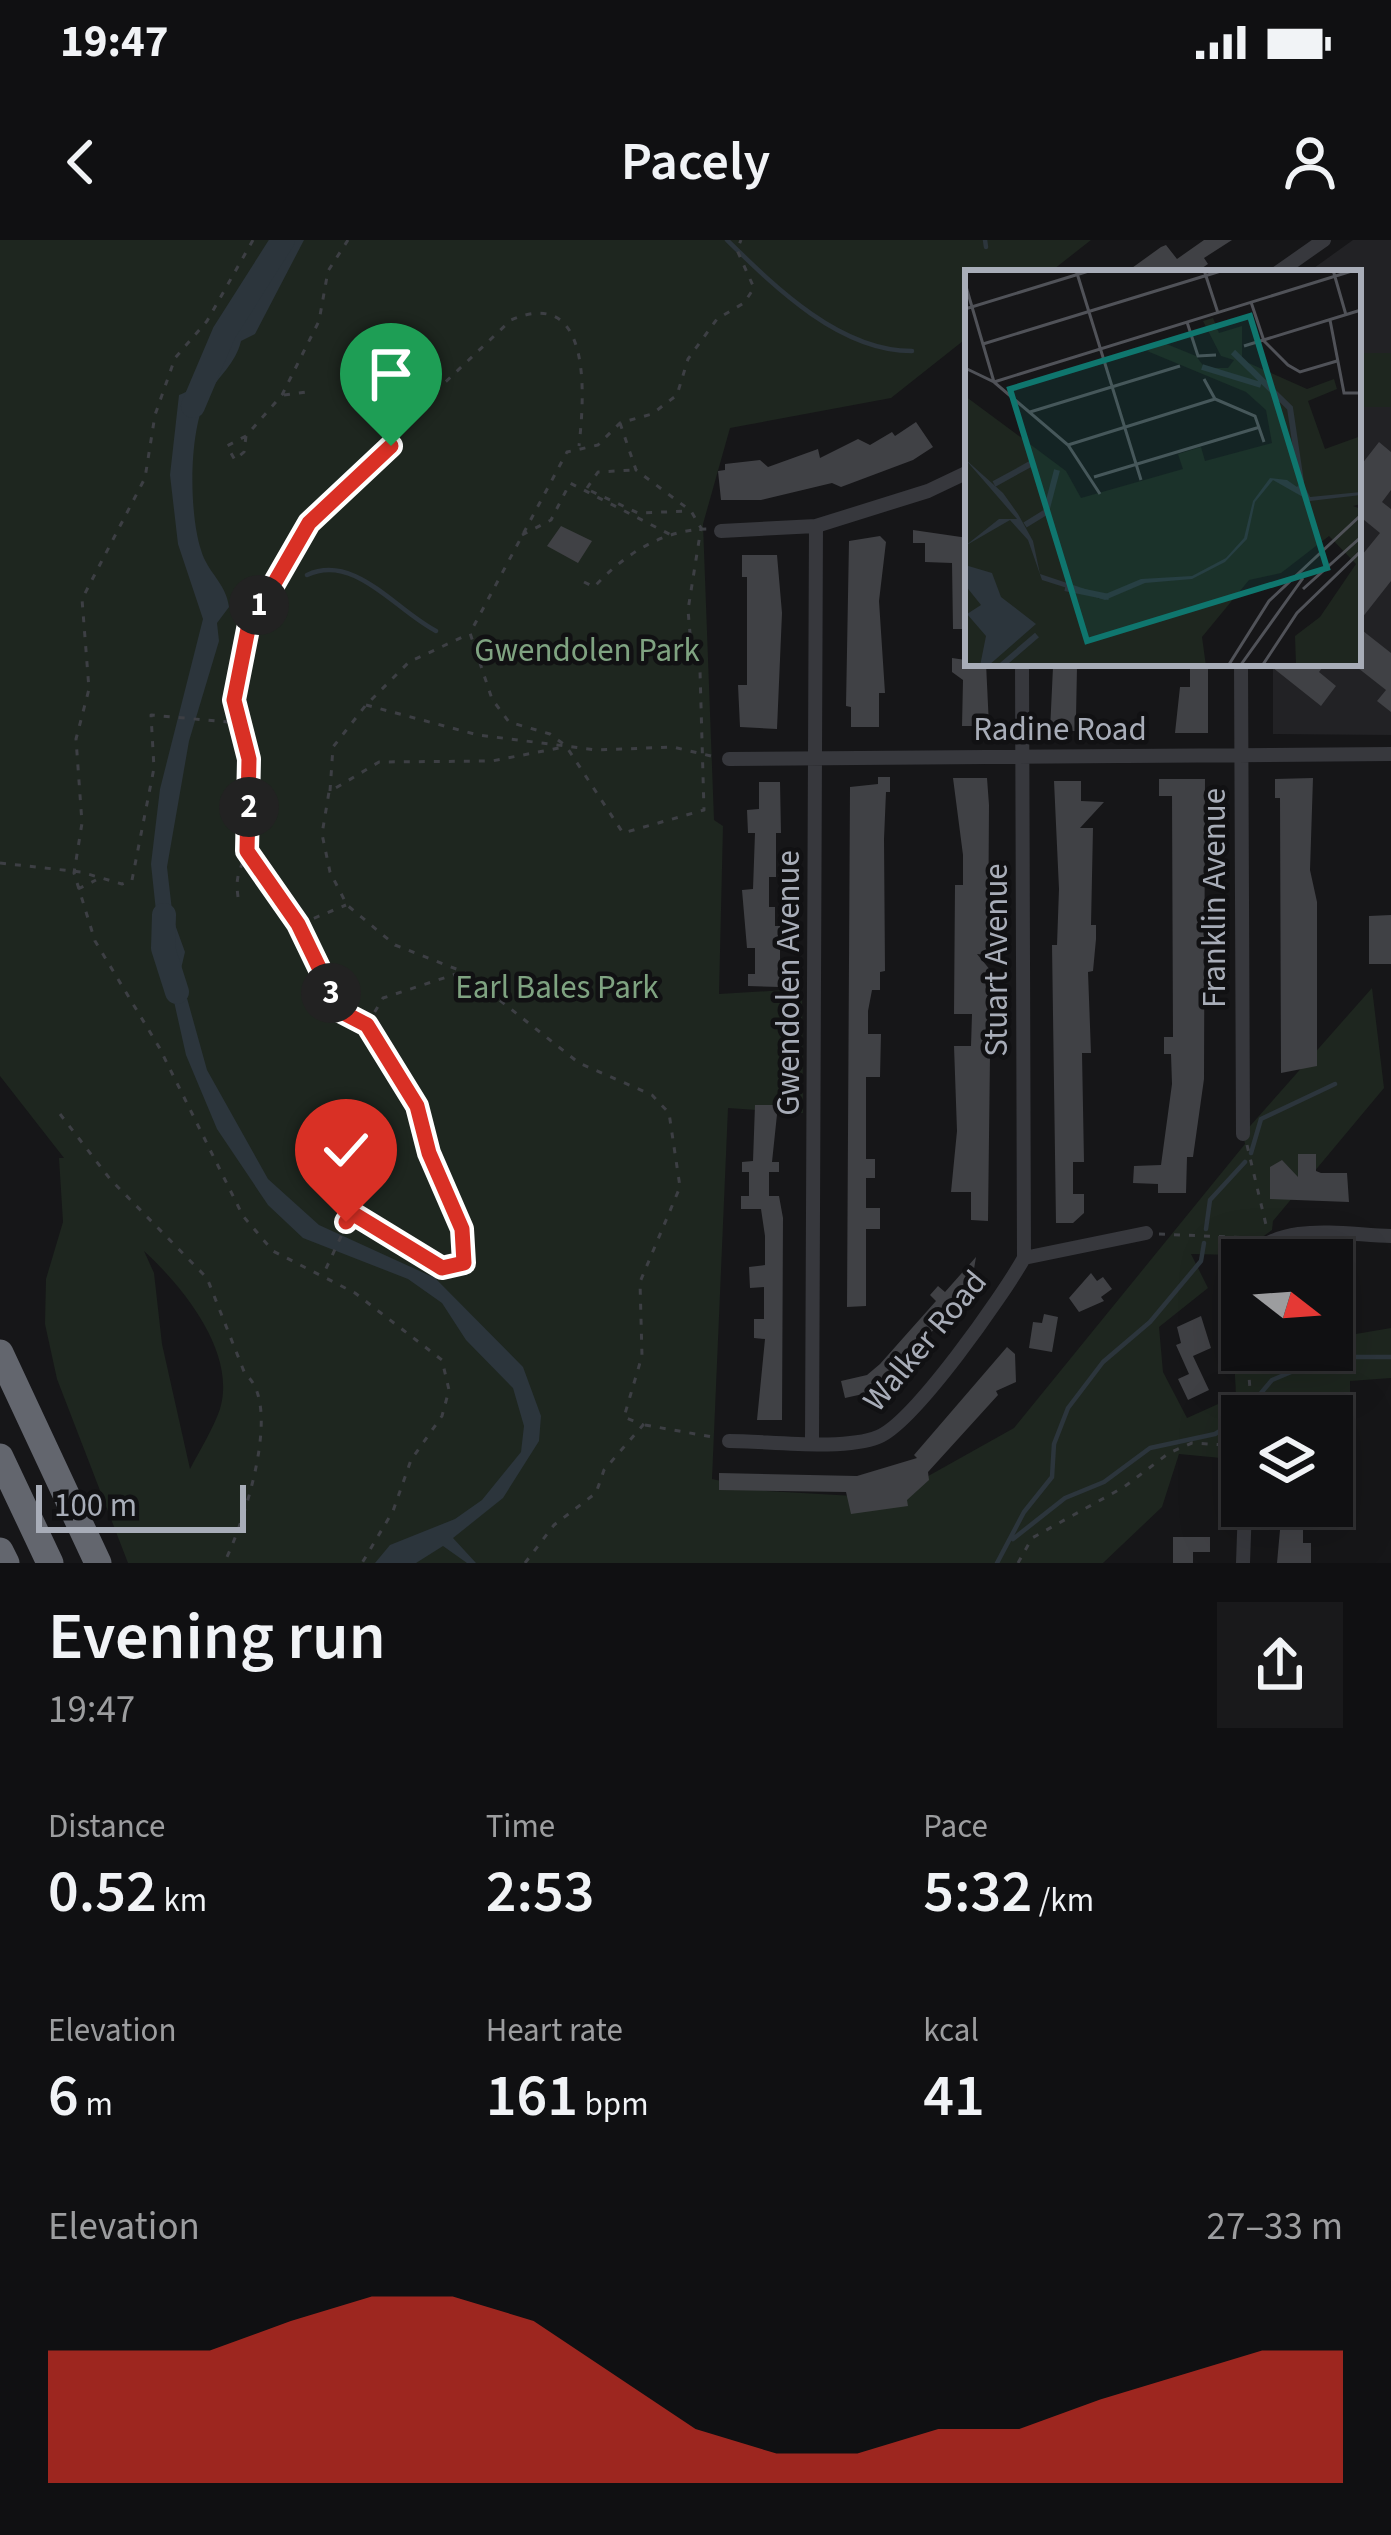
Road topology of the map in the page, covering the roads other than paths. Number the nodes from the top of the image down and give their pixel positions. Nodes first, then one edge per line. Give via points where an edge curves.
1 (1324, 240) edge
2 (1281, 270) edge
3 (965, 473) edge
4 (816, 526) junction
5 (721, 531) road end
6 (1022, 666) edge
7 (1241, 666) edge
8 (1391, 754) edge
9 (1023, 756) junction
10 (1241, 756) junction
11 (817, 757) junction
12 (729, 759) road end
13 (1243, 1134) road end
14 (1146, 1233) road end
15 (1391, 1236) edge
16 (1269, 1239) edge
17 (1024, 1258) junction
18 (0, 1353) edge
19 (729, 1441) road end
20 (812, 1441) junction
21 (2, 1460) edge
22 (1244, 1527) edge
23 (0, 1550) edge
24 (6, 1563) edge
25 (50, 1563) edge
26 (98, 1563) edge
27 (1243, 1563) edge

1 - 2 street
3 - 4 street
4 - 5 street
4 - 11 street, Gwendolen Avenue
6 - 9 street, Stuart Avenue
7 - 10 street, Franklin Avenue
8 - 10 street, Radine Road
9 - 10 street, Radine Road
9 - 11 street, Radine Road
9 - 17 street, Stuart Avenue
10 - 13 street, Franklin Avenue
11 - 12 street, Radine Road
11 - 20 street, Gwendolen Avenue
14 - 17 street, Walker Road
15 - 16 street
17 - 20 street, Walker Road via 1003,1297 902,1418 879,1437
18 - 26 highway
19 - 20 street, Walker Road
21 - 25 highway
22 - 27 street
23 - 24 highway

